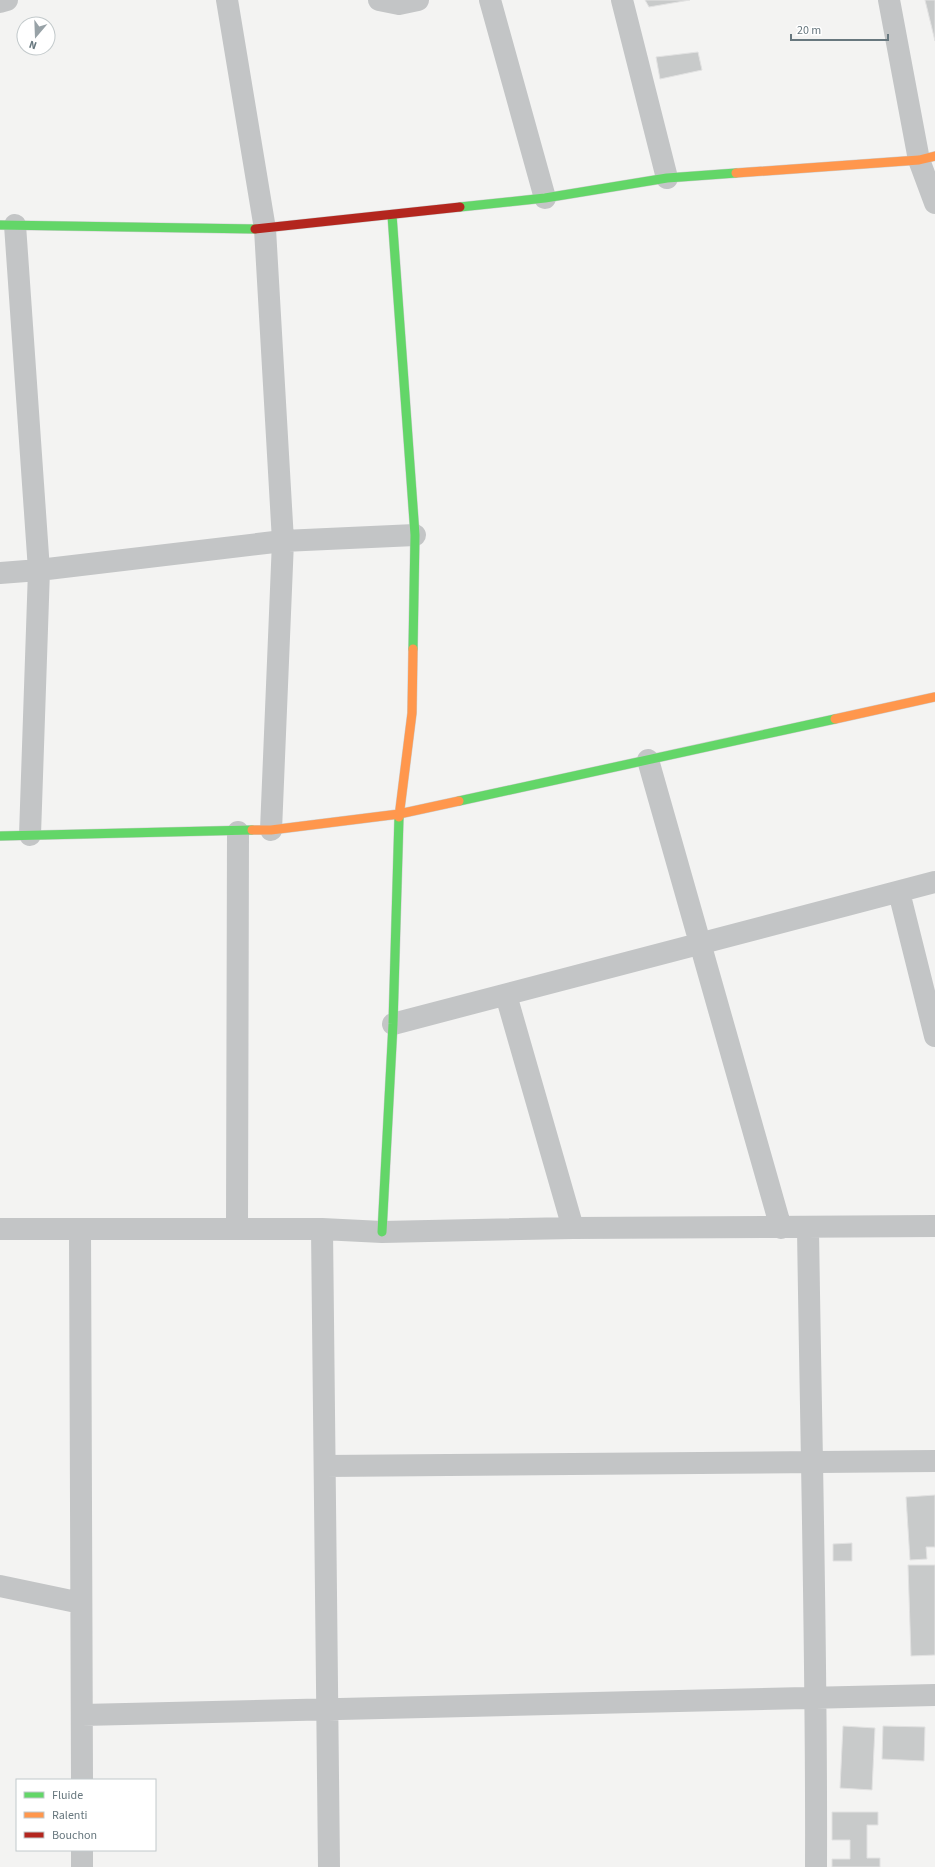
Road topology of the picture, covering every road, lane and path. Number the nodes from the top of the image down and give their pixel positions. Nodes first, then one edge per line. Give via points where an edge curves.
1 (7, 0) edge
2 (227, 0) edge
3 (379, 0) edge
4 (418, 0) edge
5 (490, 0) edge
6 (622, 0) edge
7 (889, 0) edge
8 (0, 2) edge
9 (927, 158) edge
10 (667, 178) junction
11 (546, 198) junction
12 (935, 203) edge
13 (392, 215) junction
14 (7, 225) edge
15 (265, 229) junction
16 (415, 535) junction
17 (283, 541) junction
18 (39, 570) junction
19 (0, 573) edge
20 (935, 697) edge
21 (648, 760) junction
22 (399, 814) junction
23 (272, 830) junction
24 (238, 832) junction
25 (30, 835) junction
26 (0, 836) edge
27 (935, 882) edge
28 (899, 892) junction
29 (700, 944) junction
30 (506, 995) junction
31 (393, 1024) junction
32 (935, 1036) edge
33 (935, 1226) edge
34 (573, 1228) junction
35 (781, 1228) junction
36 (808, 1228) junction
37 (0, 1229) edge
38 (80, 1229) junction
39 (237, 1229) junction
40 (322, 1229) junction
41 (382, 1232) junction
42 (935, 1461) edge
43 (811, 1462) junction
44 (324, 1466) junction
45 (0, 1586) edge
46 (81, 1604) junction
47 (935, 1695) edge
48 (817, 1698) junction
49 (328, 1709) junction
50 (82, 1715) junction
51 (82, 1779) edge
52 (82, 1851) edge
53 (82, 1867) edge
54 (329, 1867) edge
55 (816, 1867) edge

1 - 8 street
2 - 15 street
3 - 4 street via 399,4
5 - 11 street
6 - 10 street
7 - 9 street
9 - 10 street
9 - 12 street
10 - 11 street
11 - 13 street
13 - 15 street
13 - 16 street
14 - 15 street
14 - 18 street
15 - 17 street
16 - 17 street
16 - 22 street via 412,713
17 - 18 street
17 - 23 street
18 - 19 street
18 - 25 street
20 - 21 street
21 - 22 street
21 - 29 street
22 - 23 street
22 - 31 street
23 - 24 street
24 - 25 street
24 - 39 street
25 - 26 street
27 - 28 street
28 - 29 street
28 - 32 street
29 - 30 street
29 - 35 street
30 - 31 street
30 - 34 street
31 - 41 street
33 - 36 street
34 - 35 street
34 - 41 street
35 - 36 street
36 - 43 street
37 - 38 street
38 - 39 street
38 - 46 street
39 - 40 street
40 - 41 street
40 - 44 street
42 - 43 street
43 - 44 street
43 - 48 street
44 - 49 street
45 - 46 street
46 - 50 street
47 - 48 street
48 - 49 street
48 - 55 street
49 - 50 street
49 - 54 street
50 - 51 street
52 - 53 street

